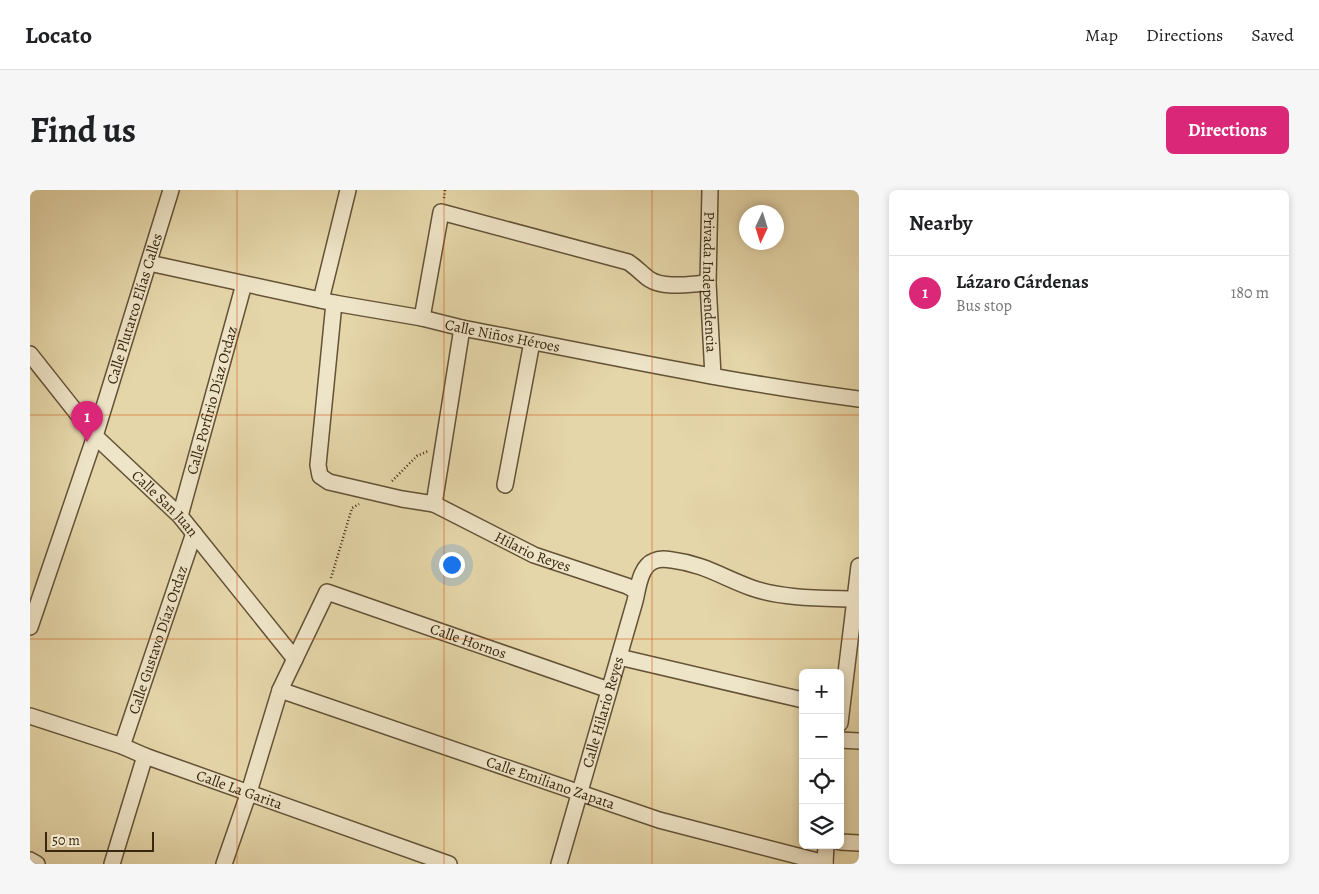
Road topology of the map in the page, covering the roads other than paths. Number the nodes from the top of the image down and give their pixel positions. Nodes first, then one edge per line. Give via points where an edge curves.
1 (171, 190) edge
2 (348, 190) edge
3 (710, 190) edge
4 (149, 263) junction
5 (708, 283) junction
6 (244, 284) junction
7 (328, 301) junction
8 (422, 318) junction
9 (462, 328) junction
10 (532, 342) junction
11 (30, 354) edge
12 (713, 376) junction
13 (859, 399) edge
14 (95, 436) junction
15 (506, 485) dead end
16 (434, 504) junction
17 (180, 516) junction
18 (194, 533) junction
19 (859, 566) edge
20 (636, 591) junction
21 (856, 600) junction
22 (31, 621) edge
23 (854, 651) edge
24 (619, 657) junction
25 (294, 660) junction
26 (280, 690) junction
27 (609, 690) junction
28 (799, 699) edge
29 (844, 699) edge
30 (30, 716) edge
31 (844, 740) edge
32 (859, 741) edge
33 (122, 746) junction
34 (145, 756) junction
35 (249, 792) junction
36 (580, 794) junction
37 (844, 842) edge
38 (859, 843) edge
39 (826, 849) edge
40 (30, 860) edge
41 (37, 864) edge
42 (112, 864) edge
43 (224, 864) edge
44 (449, 864) edge
45 (559, 864) edge
46 (825, 864) edge

1 - 4 street, Calle Plutarco Elías Calles
2 - 7 street
3 - 5 street, Privada Independencia
4 - 6 street, Calle Niños Héroes
4 - 14 street, Calle Plutarco Elías Calles
5 - 8 street via 655,283 628,262 441,212
5 - 12 street, Privada Independencia
6 - 7 street, Calle Niños Héroes
6 - 17 street, Calle Porfirio Díaz Ordaz
7 - 8 street, Calle Niños Héroes
7 - 16 street, Hilario Reyes via 318,465 320,476 329,482
8 - 9 street, Calle Niños Héroes
9 - 10 street, Calle Niños Héroes
9 - 16 street
10 - 12 street, Calle Niños Héroes
10 - 15 street
11 - 14 street, Calle San Juan
12 - 13 street, Calle Niños Héroes
14 - 17 street, Calle San Juan
14 - 22 street, Calle Plutarco Elías Calles
16 - 20 street, Hilario Reyes via 534,555
17 - 18 street, Calle San Juan
18 - 25 street, Calle San Juan
18 - 33 street, Calle Gustavo Díaz Ordaz
19 - 21 street
20 - 21 street, Calle Hilario Reyes via 644,570 660,558 689,562 770,593
20 - 24 street, Calle Hilario Reyes
21 - 23 street
23 - 29 street
24 - 27 street, Calle Hilario Reyes
24 - 28 street
25 - 26 street
25 - 27 street, Calle Hornos via 327,592
26 - 35 street
26 - 36 street, Calle Emiliano Zapata
27 - 36 street, Calle Hilario Reyes
30 - 33 street, Calle La Garita
31 - 32 street
33 - 34 street, Calle La Garita
34 - 35 street, Calle La Garita
34 - 42 street
35 - 43 street
35 - 44 street, Calle La Garita
36 - 45 street, Calle Hilario Reyes
36 - 46 street, Calle Emiliano Zapata via 659,820
37 - 38 street
39 - 46 street
40 - 41 street

